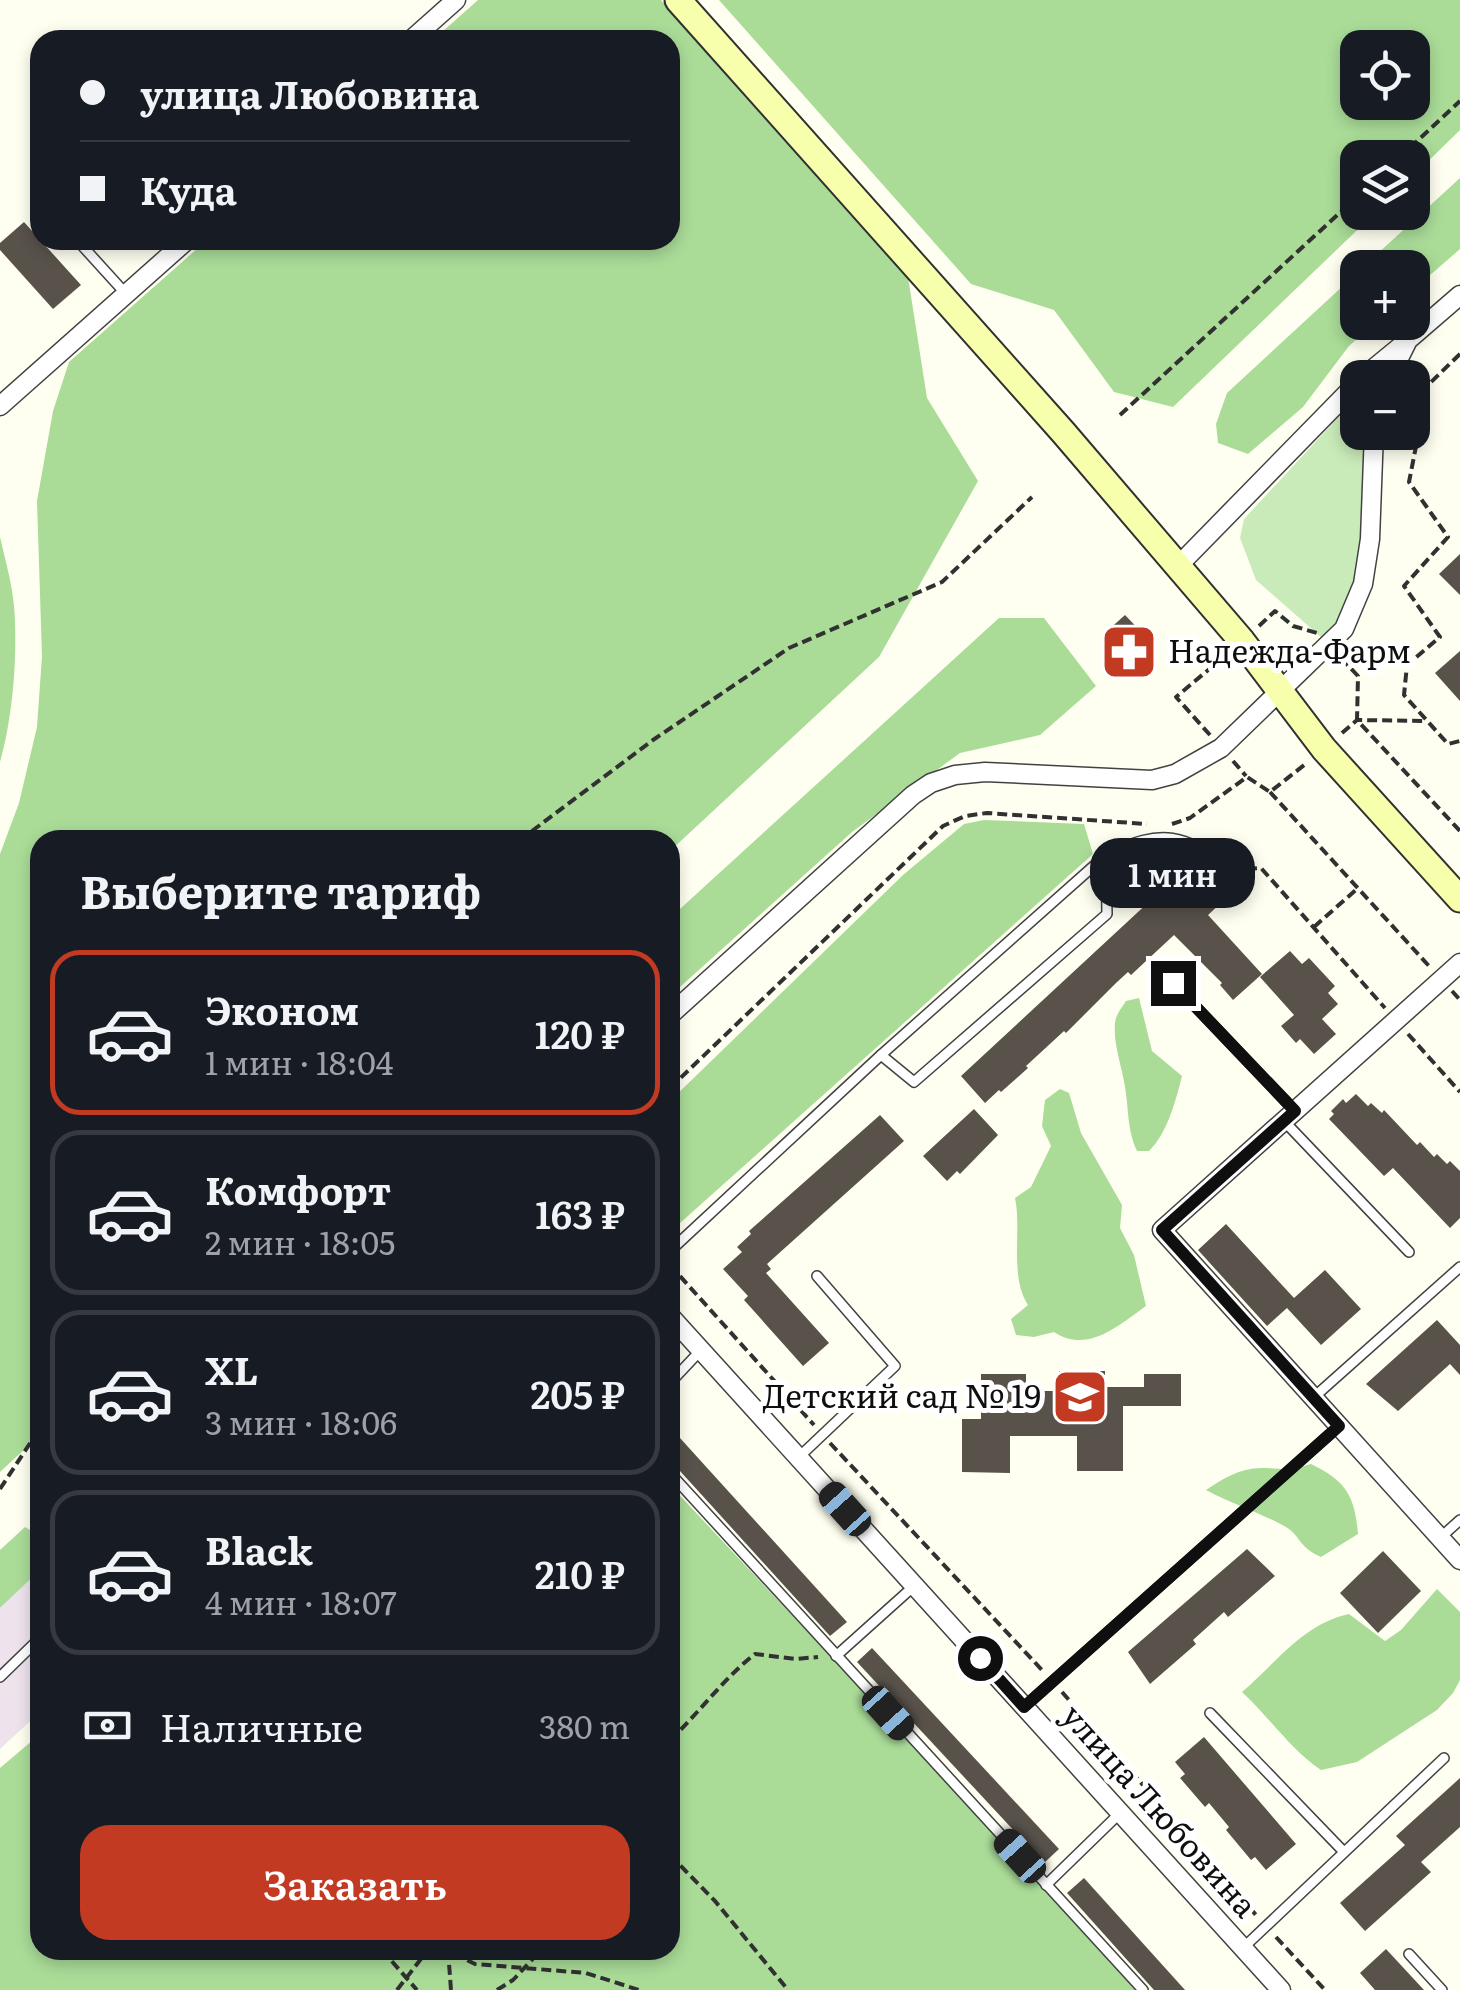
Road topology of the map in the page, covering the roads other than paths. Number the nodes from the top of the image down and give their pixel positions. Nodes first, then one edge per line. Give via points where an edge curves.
1 (456, 0) edge
2 (678, 0) edge
3 (422, 30) edge
4 (86, 250) edge
5 (175, 250) edge
6 (126, 294) junction
7 (1460, 296) edge
8 (1430, 321) edge
9 (1408, 340) joint
10 (1384, 360) edge
11 (1398, 360) edge
12 (1340, 401) edge
13 (0, 406) edge
14 (1373, 450) edge
15 (1180, 571) junction
16 (1280, 692) junction
17 (1106, 855) junction
18 (1233, 870) road end
19 (1460, 899) edge
20 (1460, 963) edge
21 (1173, 983) dead end
22 (680, 1005) edge
23 (882, 1055) junction
24 (1290, 1116) junction
25 (680, 1242) edge
26 (1409, 1252) dead end
27 (1460, 1266) edge
28 (817, 1276) dead end
29 (680, 1327) edge
30 (700, 1350) junction
31 (680, 1372) edge
32 (1313, 1398) junction
33 (1339, 1426) junction
34 (798, 1458) junction
35 (680, 1484) edge
36 (1460, 1520) edge
37 (1440, 1538) junction
38 (1460, 1560) edge
39 (914, 1586) junction
40 (30, 1648) edge
41 (836, 1656) junction
42 (0, 1677) edge
43 (1024, 1707) junction
44 (1210, 1713) dead end
45 (1444, 1758) dead end
46 (1120, 1812) junction
47 (1344, 1852) junction
48 (1046, 1885) junction
49 (1243, 1948) junction
50 (1409, 1954) dead end
51 (1144, 1990) edge
52 (1281, 1990) edge
53 (1442, 1990) edge

1 - 3 street
2 - 15 main road
4 - 6 lane
5 - 6 street
6 - 13 street
7 - 8 street
9 - 10 street
9 - 11 street
12 - 15 street
14 - 16 street via 1363,584 1344,629
15 - 16 main road
16 - 19 main road
16 - 22 street via 1221,748 1152,780 985,772 931,783
17 - 18 lane via 1158,836 1200,846
17 - 23 lane
17 - 23 lane via 1106,914 914,1082
20 - 24 street
21 - 24 lane
23 - 25 lane
24 - 26 lane
24 - 32 street via 1162,1230
27 - 32 lane
28 - 34 lane via 896,1366
29 - 30 street, улица Любовина
30 - 31 lane
30 - 34 street, улица Любовина
32 - 33 street
33 - 37 street
33 - 43 lane
34 - 39 street, улица Любовина
35 - 41 lane
36 - 37 lane
37 - 38 street
39 - 41 lane
39 - 43 street, улица Любовина
40 - 42 lane
41 - 48 lane
43 - 46 street, улица Любовина
44 - 47 lane
45 - 47 lane
46 - 48 lane
46 - 49 street, улица Любовина
47 - 49 lane
48 - 51 lane
49 - 52 street, улица Любовина
50 - 53 lane

